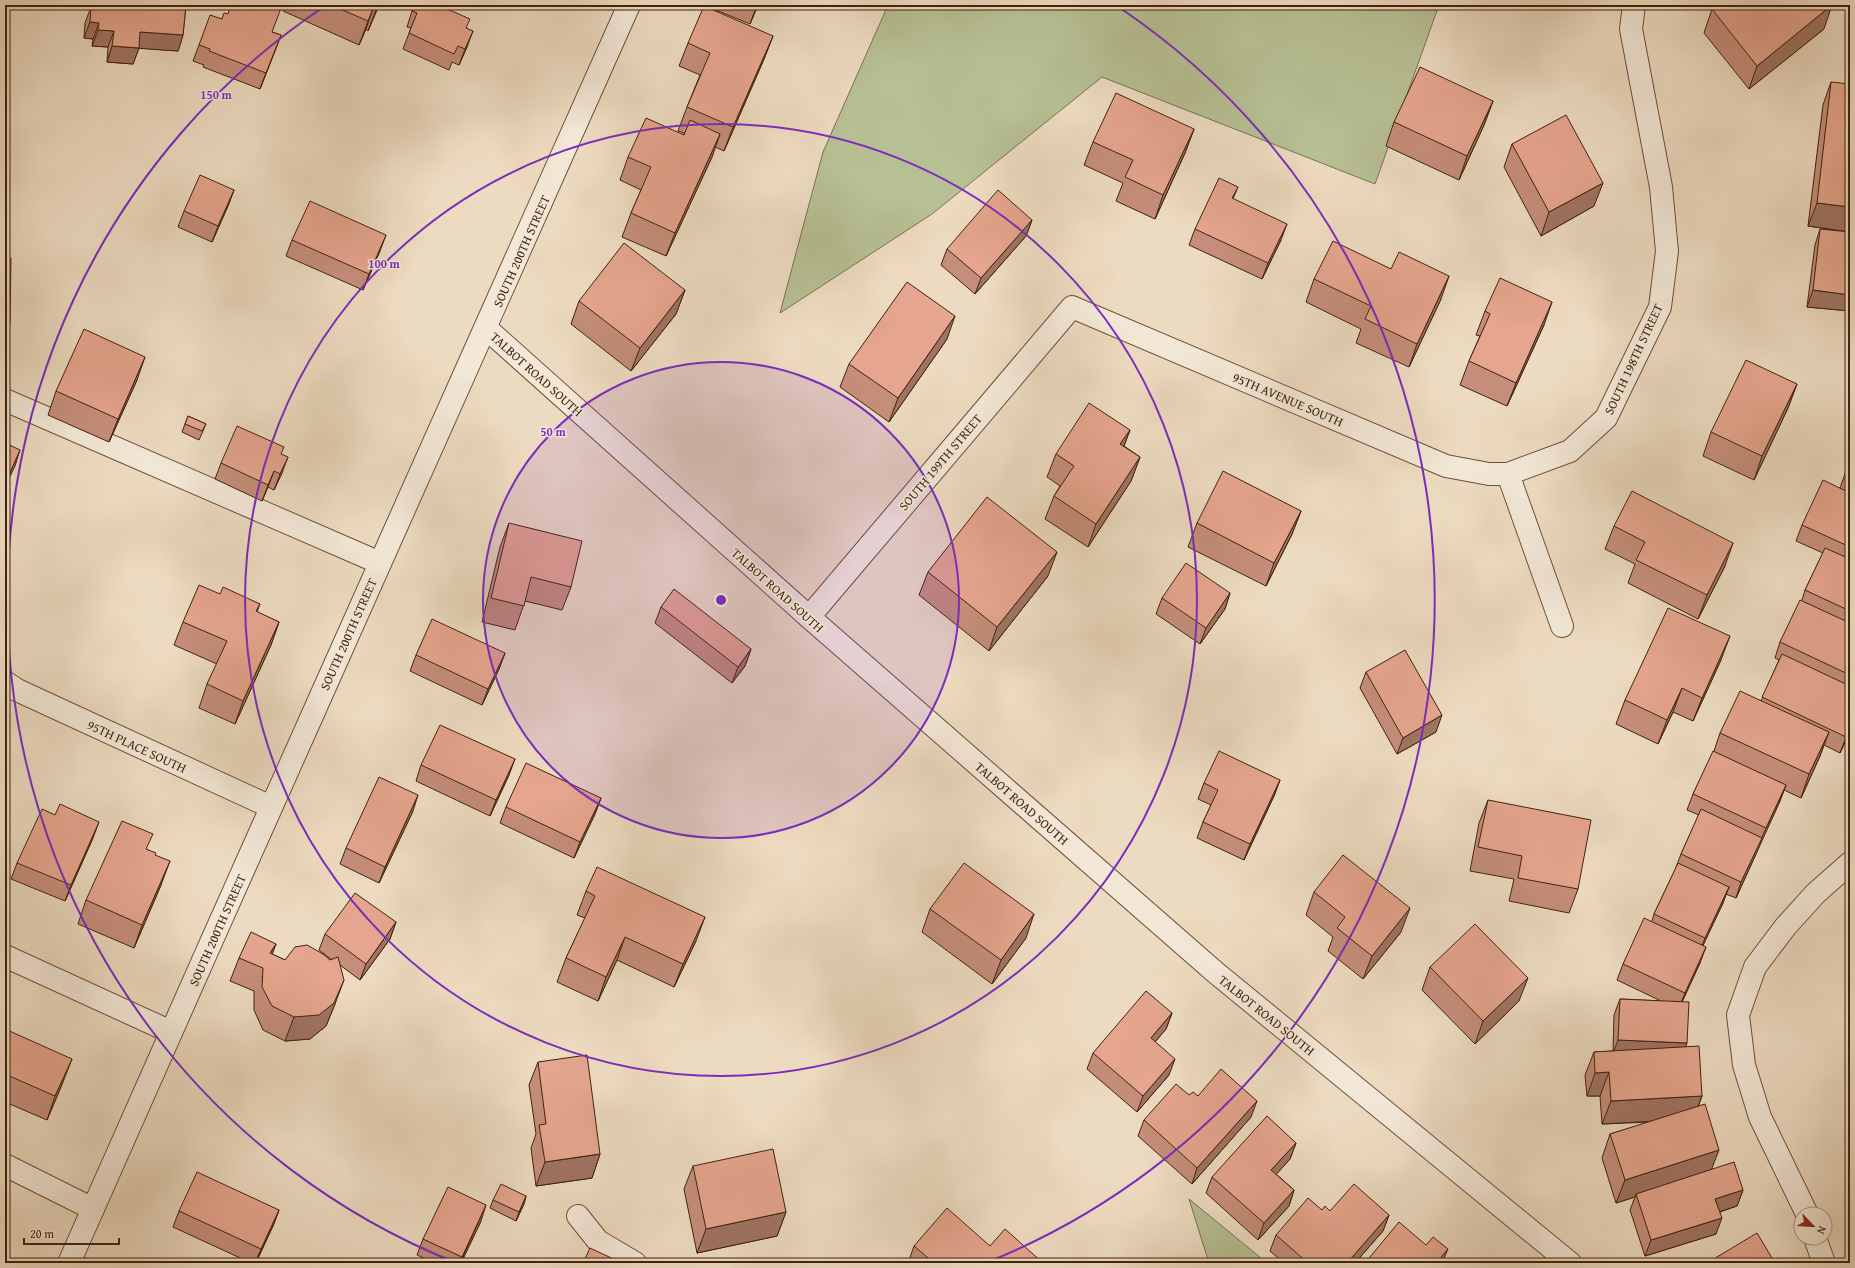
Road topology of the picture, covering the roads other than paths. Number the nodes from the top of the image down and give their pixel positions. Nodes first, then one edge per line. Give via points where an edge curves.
1 (629, 5) edge
2 (1634, 5) edge
3 (1072, 307) joint
4 (486, 329) junction
5 (5, 400) edge
6 (1508, 474) junction
7 (380, 563) junction
8 (809, 617) junction
9 (1562, 626) dead end
10 (5, 682) edge
11 (271, 807) junction
12 (1850, 863) edge
13 (5, 956) edge
14 (171, 1032) junction
15 (5, 1165) edge
16 (1803, 1206) edge
17 (92, 1208) junction
18 (578, 1216) dead end
19 (1818, 1246) edge
20 (68, 1263) edge
21 (635, 1263) edge
22 (1570, 1263) edge
23 (1824, 1263) edge

1 - 4 street, SOUTH 200TH STREET
2 - 6 street, SOUTH 198TH STREET via 1630,29 1661,187 1667,251 1660,307 1606,418 1570,451
3 - 6 street, 95TH AVENUE SOUTH via 1446,466 1489,474
3 - 8 street, SOUTH 199TH STREET
4 - 7 street, SOUTH 200TH STREET
4 - 8 street, TALBOT ROAD SOUTH
5 - 7 street
6 - 9 street
7 - 11 street, SOUTH 200TH STREET
8 - 22 street, TALBOT ROAD SOUTH via 1215,972
10 - 11 street, 95TH PLACE SOUTH via 17,690
11 - 14 street, SOUTH 200TH STREET
12 - 16 street via 1816,893 1786,926 1755,967 1738,1015 1744,1065 1760,1117
13 - 14 street
14 - 17 street, SOUTH 200TH STREET
15 - 17 street
17 - 20 street, SOUTH 200TH STREET
18 - 21 street via 598,1241
19 - 23 street

